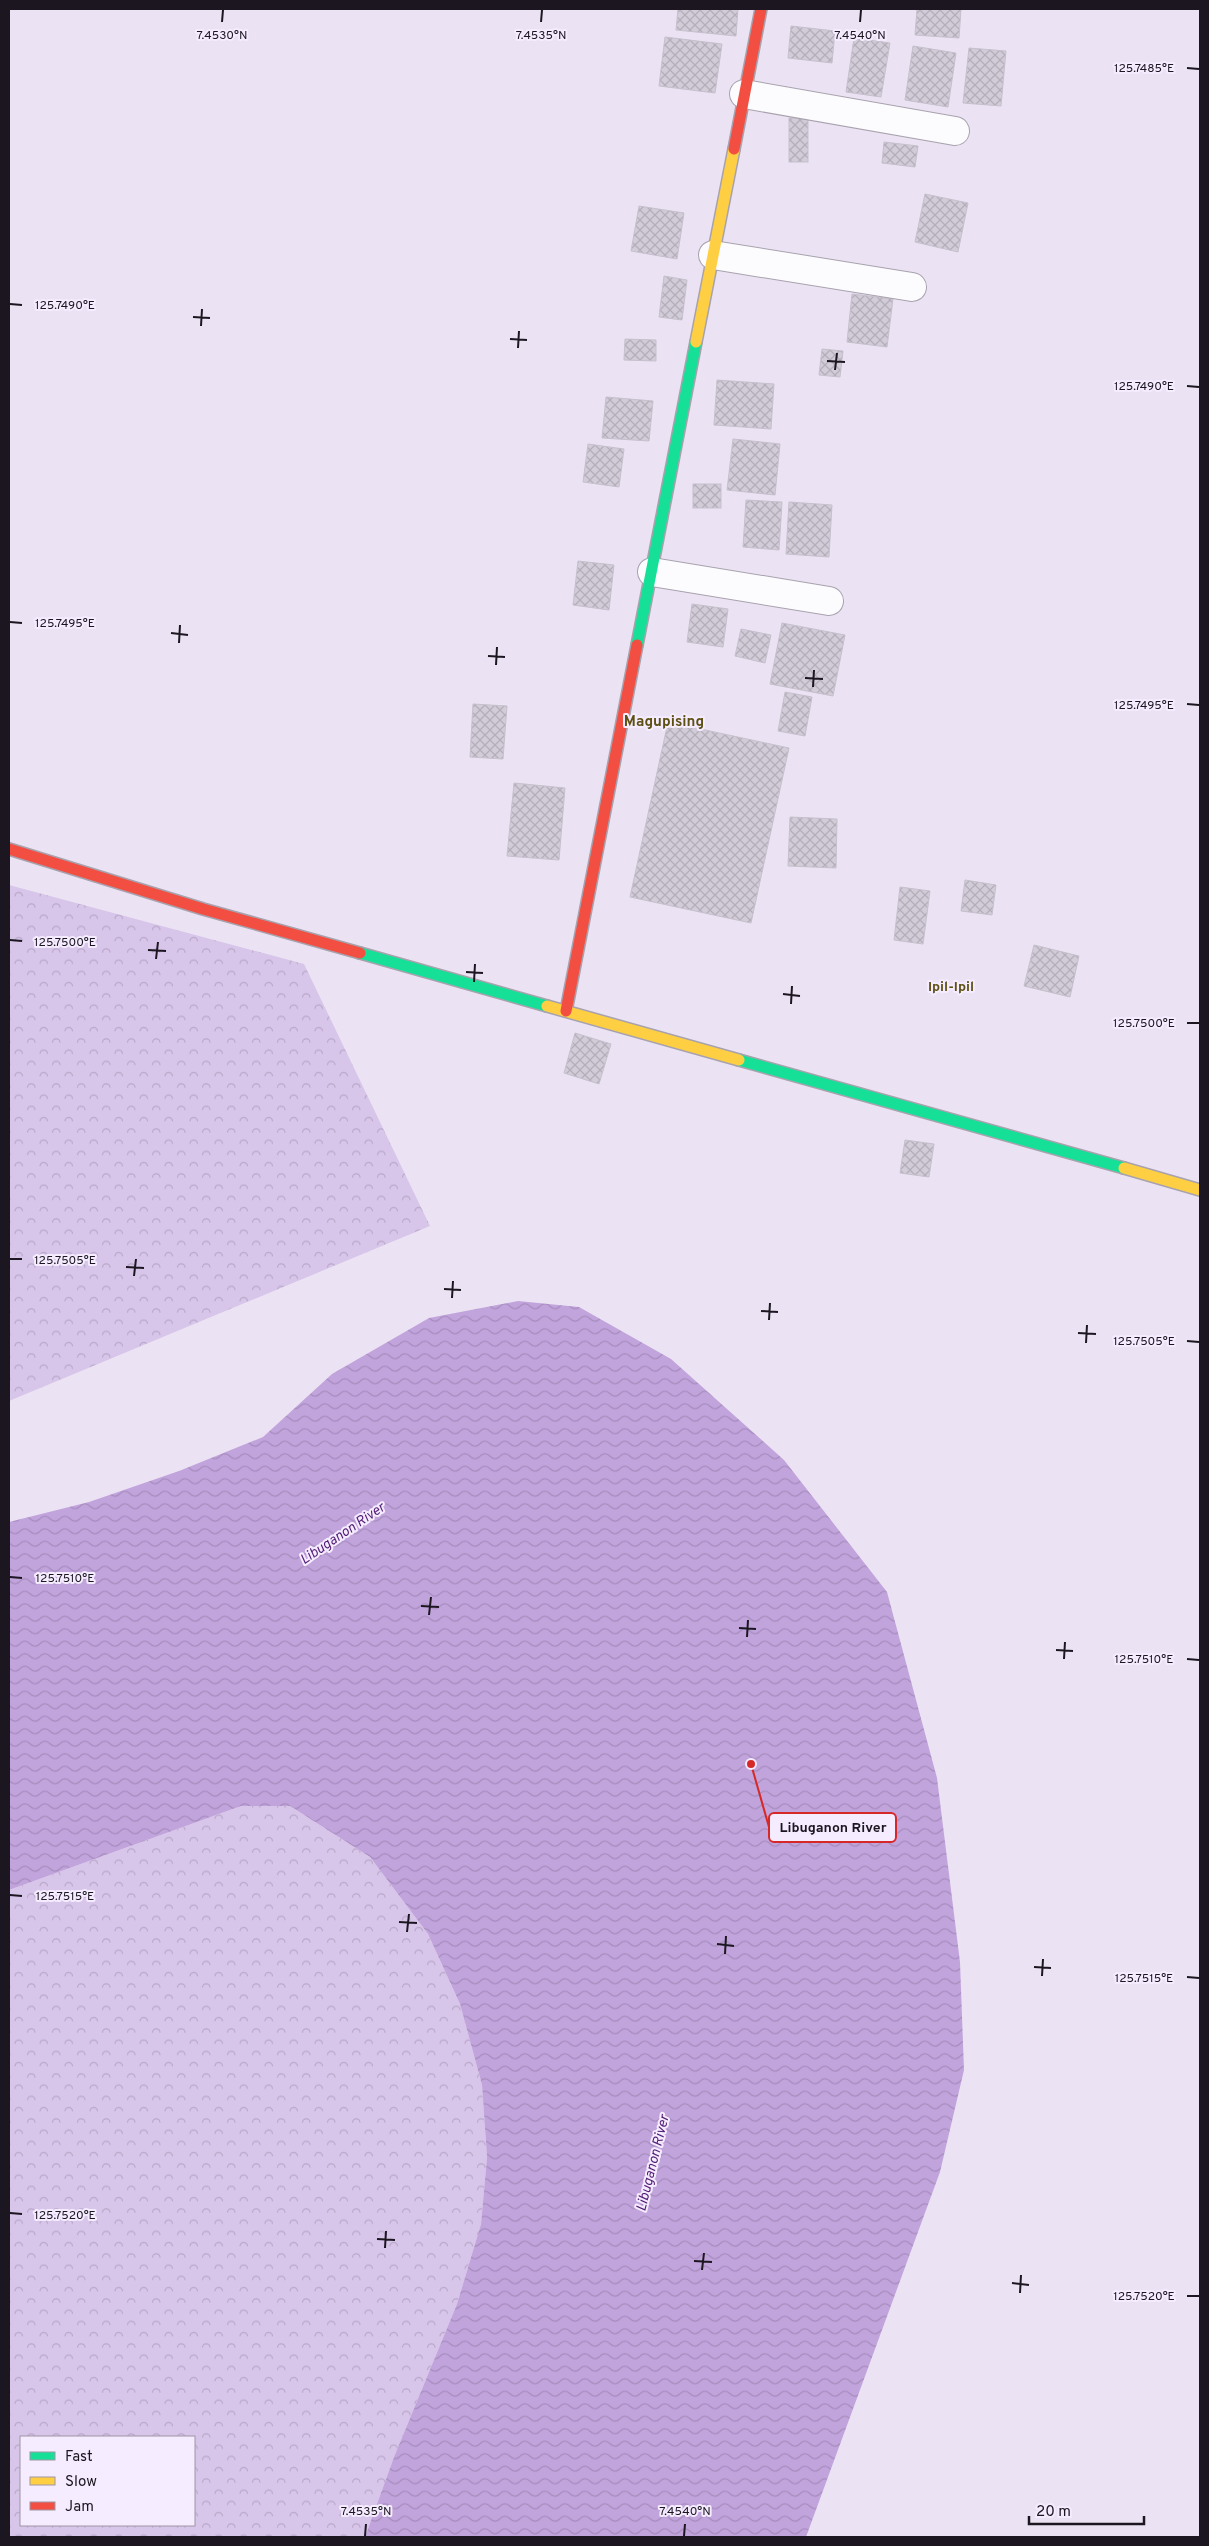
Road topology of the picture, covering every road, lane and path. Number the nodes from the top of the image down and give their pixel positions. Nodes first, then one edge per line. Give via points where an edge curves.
1 (761, 9) edge
2 (744, 94) junction
3 (955, 131) dead end
4 (713, 255) junction
5 (912, 287) dead end
6 (652, 572) junction
7 (829, 601) dead end
8 (9, 849) edge
9 (566, 1011) junction
10 (1200, 1190) edge

1 - 2 street
2 - 3 street
2 - 4 street
4 - 5 street
4 - 6 street
6 - 7 street
6 - 9 street
8 - 9 street via 203,909
9 - 10 street

